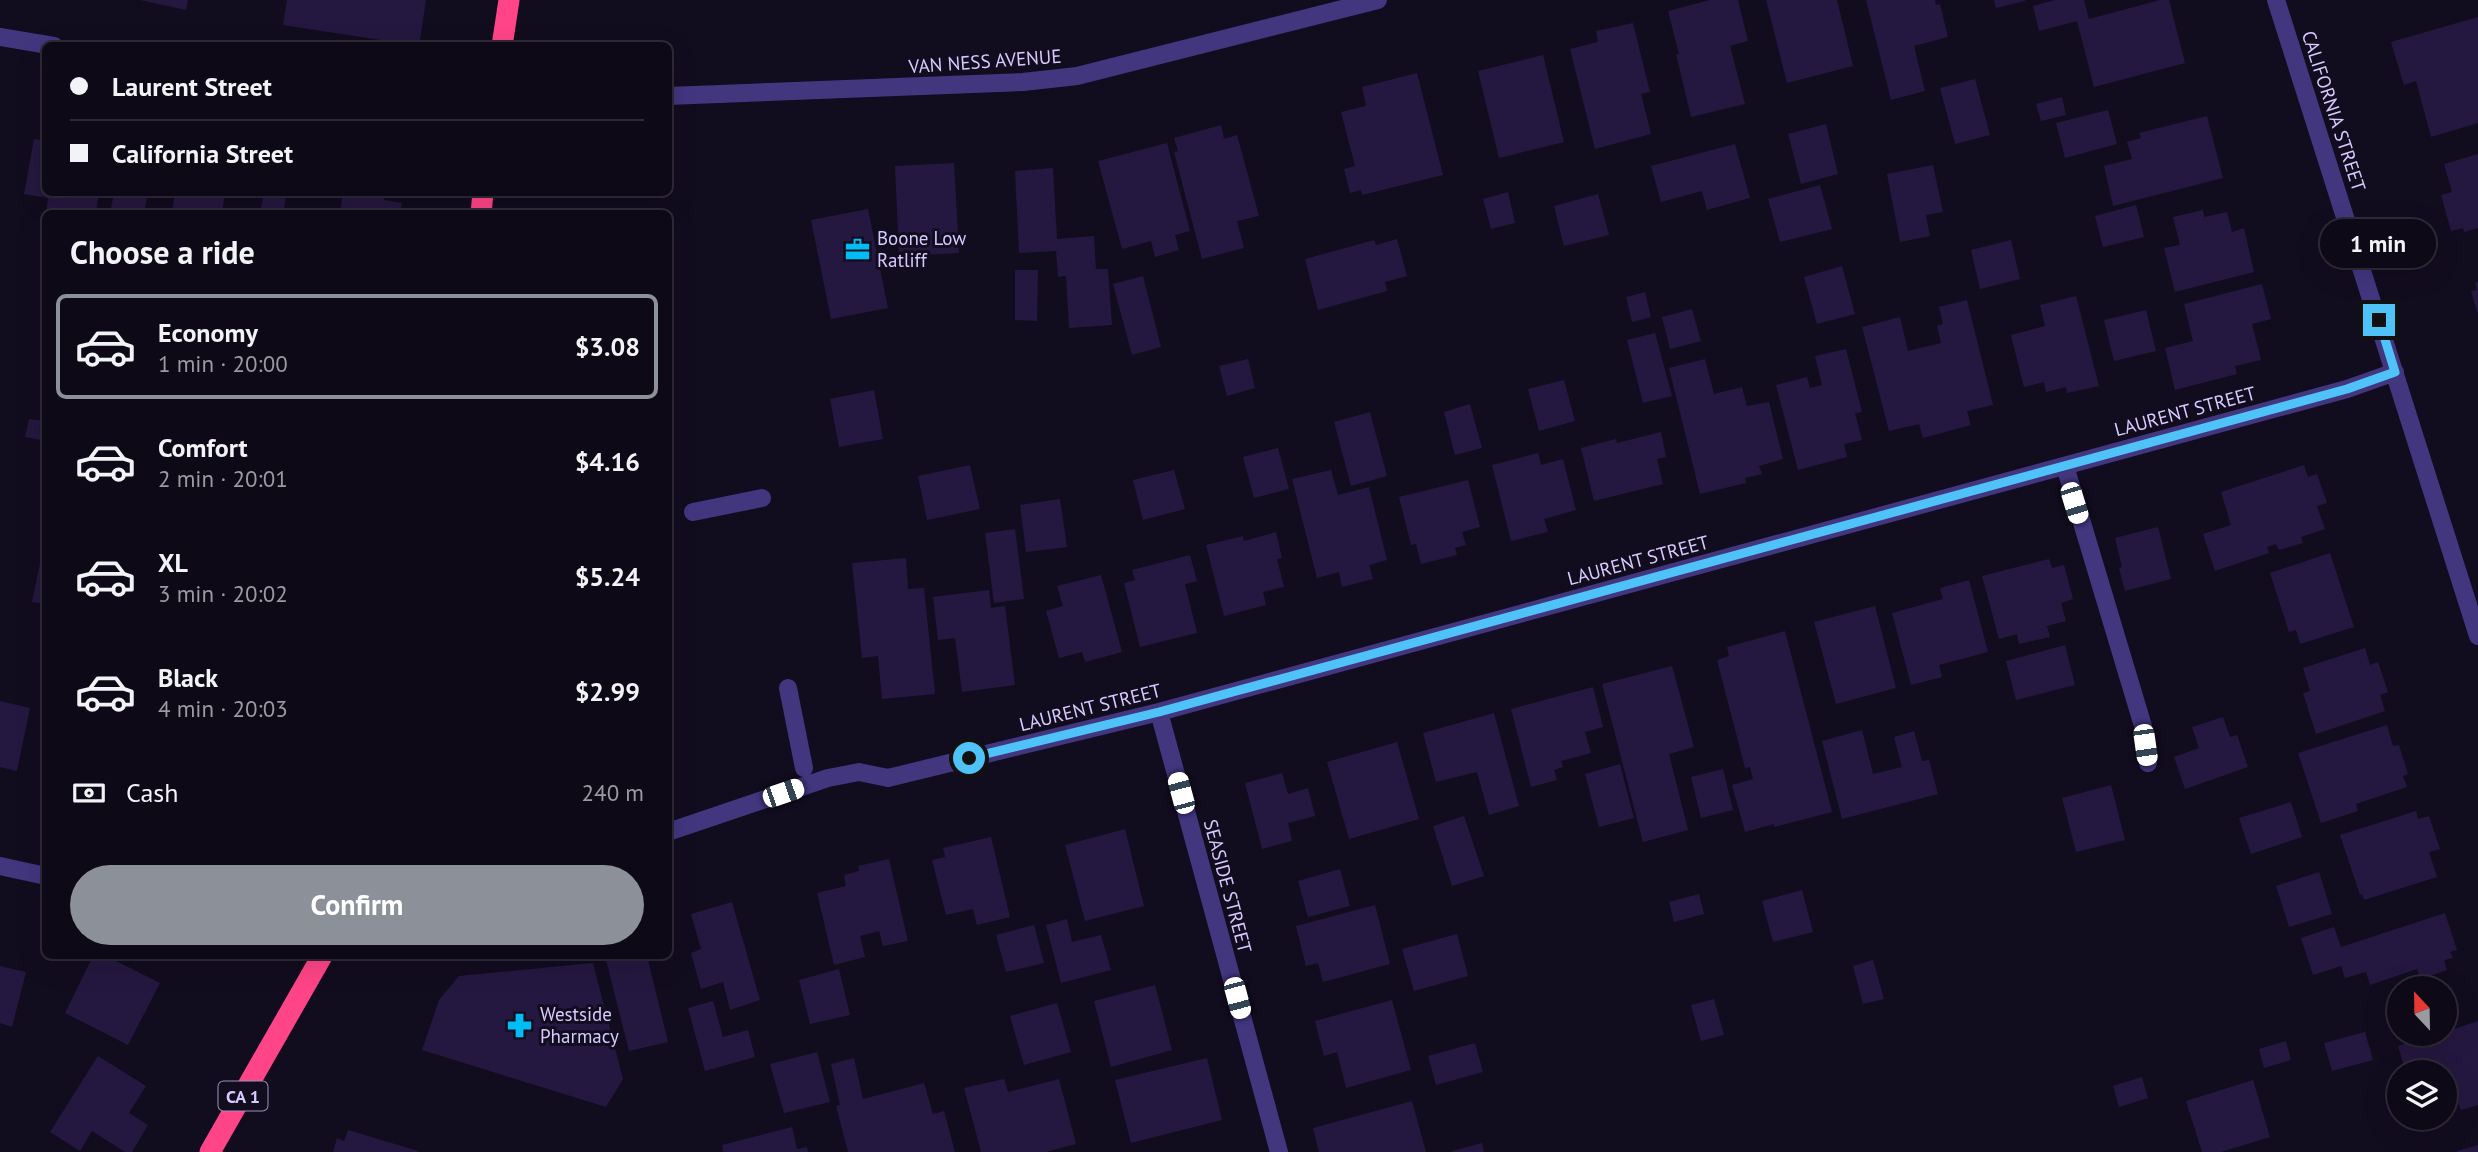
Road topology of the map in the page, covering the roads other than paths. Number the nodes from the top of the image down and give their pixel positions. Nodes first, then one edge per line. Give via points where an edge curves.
1 (509, 0) edge
2 (1378, 0) edge
3 (2276, 0) edge
4 (0, 37) edge
5 (503, 42) edge
6 (42, 44) edge
7 (672, 96) edge
8 (2395, 372) junction
9 (2065, 466) junction
10 (762, 498) dead end
11 (693, 512) dead end
12 (2478, 636) edge
13 (788, 688) dead end
14 (1159, 712) junction
15 (2148, 763) dead end
16 (804, 768) dead end
17 (672, 831) edge
18 (0, 866) edge
19 (42, 875) edge
20 (320, 959) edge
21 (210, 1152) edge
22 (1279, 1152) edge

1 - 5 highway
2 - 7 street, VAN NESS AVENUE via 1077,76
3 - 8 street, CALIFORNIA STREET
4 - 6 street
8 - 9 street, LAURENT STREET
8 - 12 street, CALIFORNIA STREET
9 - 14 street, LAURENT STREET
9 - 15 street via 2143,726
10 - 11 street
13 - 16 street
14 - 17 street, LAURENT STREET via 888,778 859,772 828,778
14 - 22 street, SEASIDE STREET
18 - 19 street
20 - 21 highway, CA 1

